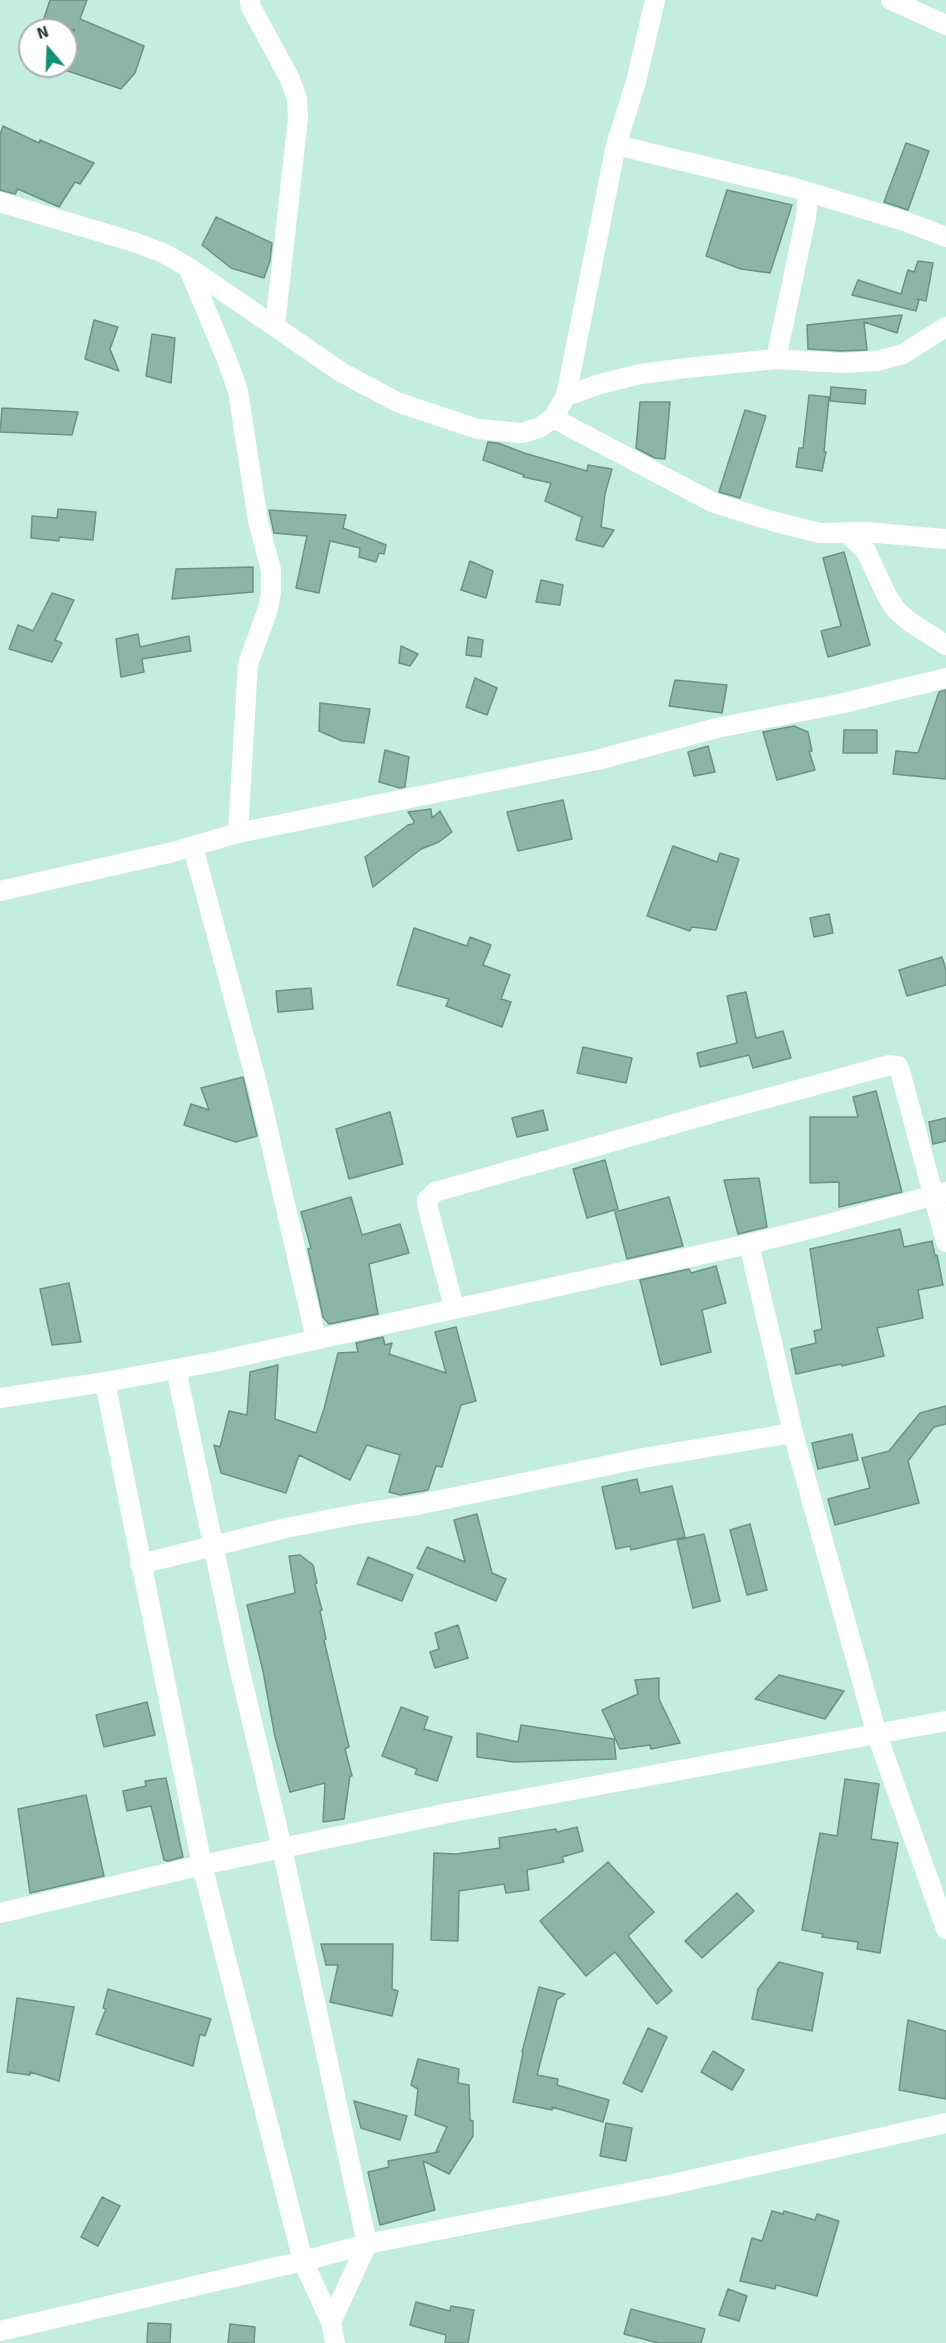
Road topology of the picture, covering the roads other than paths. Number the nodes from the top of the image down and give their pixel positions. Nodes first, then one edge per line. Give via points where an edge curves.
1 (250, 0) edge
2 (655, 0) edge
3 (891, 0) edge
4 (946, 26) edge
5 (616, 145) junction
6 (808, 192) junction
7 (0, 202) edge
8 (946, 237) edge
9 (188, 267) junction
10 (275, 326) junction
11 (946, 327) edge
12 (776, 359) junction
13 (566, 396) junction
14 (553, 418) junction
15 (847, 533) junction
16 (946, 539) edge
17 (946, 645) edge
18 (946, 678) edge
19 (238, 834) junction
20 (193, 847) junction
21 (0, 891) edge
22 (940, 1193) edge
23 (946, 1242) edge
24 (749, 1244) junction
25 (454, 1307) junction
26 (316, 1339) junction
27 (176, 1369) junction
28 (105, 1382) junction
29 (0, 1398) edge
30 (793, 1433) junction
31 (214, 1547) junction
32 (140, 1564) junction
33 (946, 1722) edge
34 (878, 1735) junction
35 (282, 1848) junction
36 (202, 1865) junction
37 (0, 1913) edge
38 (946, 1929) edge
39 (946, 2123) edge
40 (367, 2244) junction
41 (303, 2261) junction
42 (331, 2322) junction
43 (0, 2331) edge
44 (334, 2343) edge

1 - 10 street via 297,99
2 - 5 street
3 - 4 street
5 - 6 street
5 - 13 street
6 - 8 street
6 - 12 street
7 - 9 street via 134,242
9 - 10 street
9 - 19 street via 238,391 258,521 271,570 268,609 248,664
10 - 14 street via 341,372 397,402 434,416 478,429 521,433 539,428
11 - 12 street via 903,354 878,361
12 - 13 street via 641,374
13 - 14 street
14 - 15 street via 712,502 820,533
15 - 16 street
15 - 17 street via 866,551 896,610
18 - 19 street via 717,728 597,760
19 - 20 street
20 - 21 street
20 - 26 street via 258,1091
22 - 23 street
22 - 24 street
22 - 25 street via 900,1071 898,1066 890,1065 435,1192 427,1200 428,1208
24 - 25 street
24 - 30 street
25 - 26 street
26 - 27 street
27 - 28 street
27 - 31 street
28 - 29 street
28 - 32 street
30 - 31 street via 286,1527
30 - 34 street
31 - 32 street
31 - 35 street
32 - 36 street
33 - 34 street
34 - 35 street via 453,1812
34 - 38 street
35 - 36 street
35 - 40 street
36 - 37 street
36 - 41 street
39 - 40 street via 668,2185
40 - 41 street
40 - 42 street
41 - 42 street
41 - 43 street
42 - 44 street

